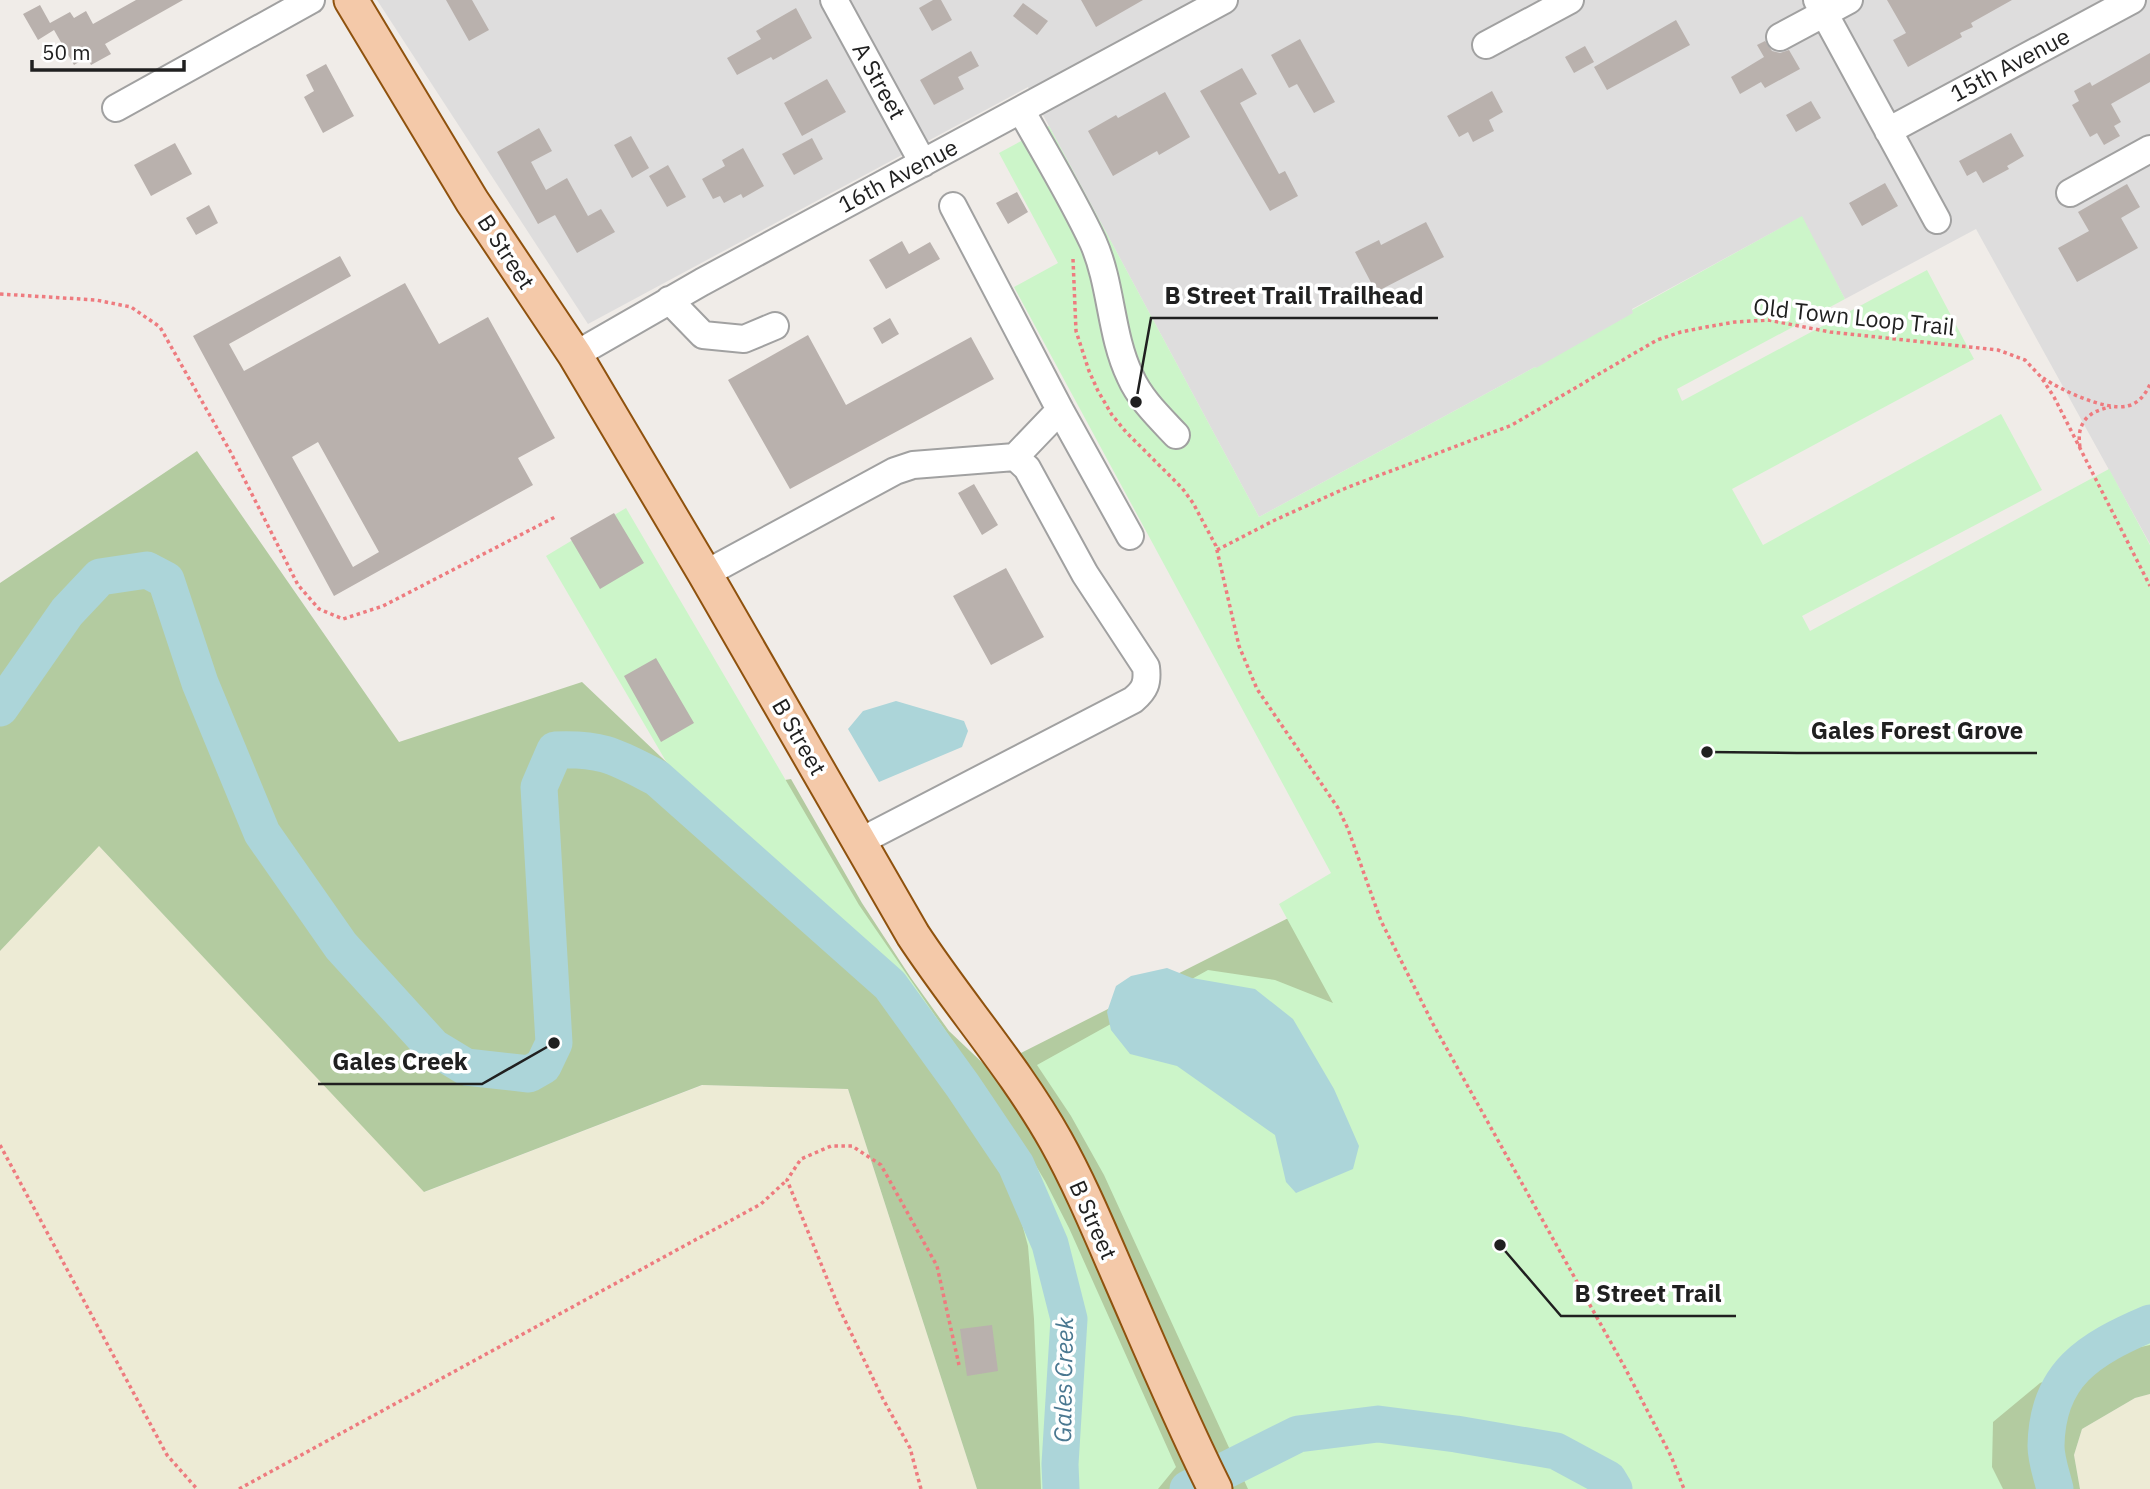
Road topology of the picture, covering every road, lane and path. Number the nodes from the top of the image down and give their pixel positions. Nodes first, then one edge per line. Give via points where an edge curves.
1 (312, 0) edge
2 (351, 0) edge
3 (834, 0) edge
4 (1224, 0) edge
5 (1570, 0) edge
6 (1849, 0) edge
7 (2132, 0) edge
8 (1821, 7) edge
9 (1780, 37) dead end
10 (1486, 45) dead end
11 (116, 108) dead end
12 (1021, 110) junction
13 (1888, 131) junction
14 (2150, 149) edge
15 (923, 163) junction
16 (2070, 193) dead end
17 (953, 206) dead end
18 (1937, 220) dead end
19 (0, 294) edge
20 (669, 300) junction
21 (775, 326) dead end
22 (575, 355) junction
23 (2041, 377) junction
24 (2150, 384) edge
25 (2113, 406) junction
26 (1060, 410) junction
27 (1176, 435) dead end
28 (2081, 453) junction
29 (1015, 457) junction
30 (557, 516) dead end
31 (1130, 537) dead end
32 (705, 574) junction
33 (2150, 586) edge
34 (859, 842) junction
35 (0, 1145) edge
36 (787, 1180) junction
37 (959, 1365) dead end
38 (197, 1489) edge
39 (239, 1489) edge
40 (921, 1489) edge
41 (1215, 1489) edge
42 (1684, 1489) edge

1 - 11 street
2 - 22 main road, B Street via 472,201
3 - 15 street, A Street
4 - 12 street, 16th Avenue
5 - 10 street
6 - 8 street
7 - 13 street, 15th Avenue
8 - 9 street
8 - 13 street
12 - 15 street, 16th Avenue
12 - 27 street via 1092,241 1130,376
13 - 18 street
14 - 16 street
15 - 20 street, 16th Avenue
17 - 26 street
19 - 30 path via 96,300 131,307 160,327 298,585 319,609 343,619 383,606
20 - 21 street via 703,335 744,339
20 - 22 street, 16th Avenue
22 - 32 main road, B Street
23 - 25 path via 2068,392
23 - 28 path, Old Town Loop Trail
23 - 42 path, Old Town Loop Trail via 2025,360 1998,351 1830,332 1768,320 1681,332 1635,351 1512,425 1346,488 1217,550 1239,646 1257,689 1338,808 1381,920 1433,1024 1624,1366
24 - 25 path via 2138,401
25 - 28 path via 2085,419 2079,429
26 - 29 street
26 - 31 street
28 - 33 path, Old Town Loop Trail
29 - 32 street via 913,464
29 - 34 street via 1027,468 1085,574 1146,667 1144,691
32 - 34 main road, B Street
34 - 41 main road, B Street via 933,965 1056,1140
35 - 38 path via 167,1454
36 - 37 path via 801,1159 831,1146 852,1146 881,1165 937,1266
36 - 39 path via 761,1204
36 - 40 path via 839,1308 911,1448

